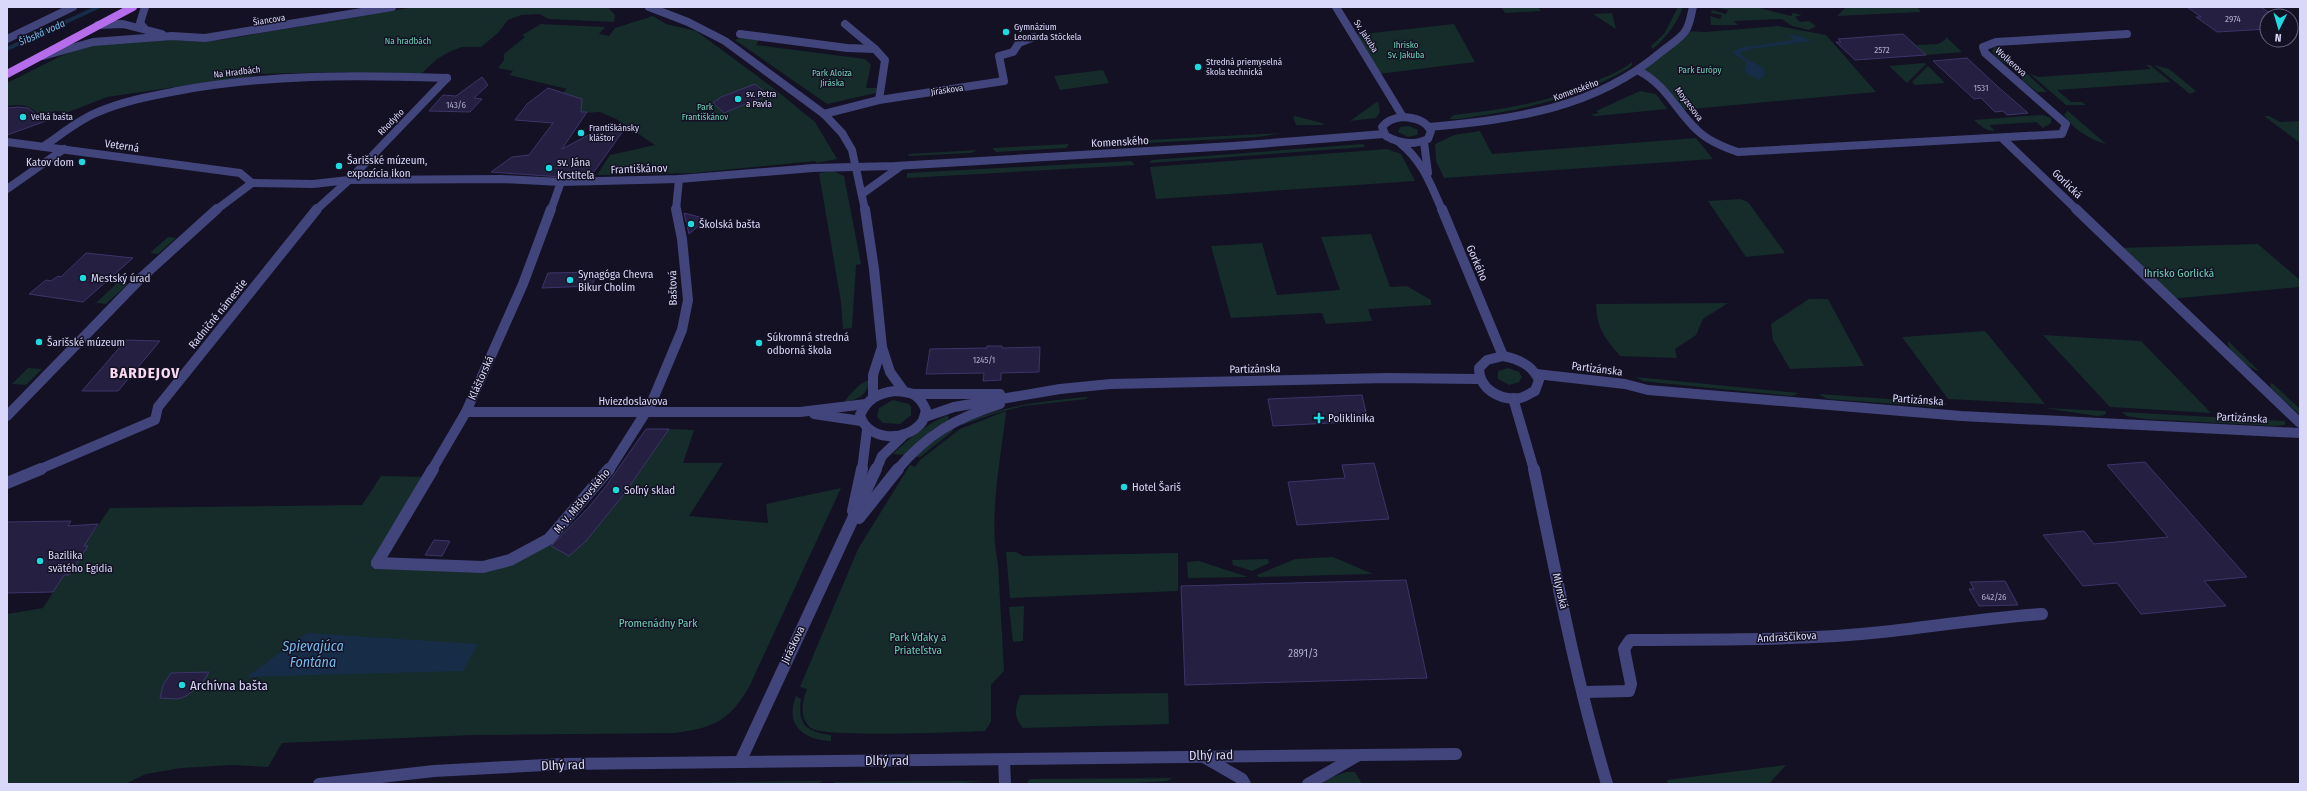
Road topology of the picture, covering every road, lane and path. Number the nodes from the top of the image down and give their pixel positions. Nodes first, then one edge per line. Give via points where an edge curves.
1 (73, 7) edge
2 (133, 7) edge
3 (144, 7) edge
4 (392, 7) edge
5 (650, 7) edge
6 (1336, 7) edge
7 (1693, 7) edge
8 (845, 24) dead end
9 (98, 25) junction
10 (145, 29) junction
11 (740, 34) dead end
12 (2128, 34) dead end
13 (172, 36) junction
14 (1034, 37) dead end
15 (140, 38) junction
16 (7, 39) edge
17 (875, 49) junction
18 (35, 58) junction
19 (1639, 71) junction
20 (7, 74) edge
21 (447, 78) joint
22 (879, 100) junction
23 (824, 114) junction
24 (1403, 117) junction
25 (1429, 127) junction
26 (1384, 134) junction
27 (2002, 138) junction
28 (7, 142) edge
29 (1424, 142) junction
30 (1400, 143) junction
31 (44, 146) junction
32 (64, 149) junction
33 (901, 166) junction
34 (858, 167) junction
35 (679, 178) junction
36 (1429, 178) junction
37 (349, 180) junction
38 (252, 182) junction
39 (561, 182) junction
40 (7, 189) edge
41 (862, 194) junction
42 (882, 347) junction
43 (1503, 356) junction
44 (1536, 374) junction
45 (1478, 379) junction
46 (903, 390) junction
47 (1032, 393) junction
48 (915, 394) junction
49 (1513, 398) junction
50 (870, 400) junction
51 (466, 412) junction
52 (800, 412) junction
53 (646, 414) junction
54 (7, 415) edge
55 (925, 417) junction
56 (2300, 423) edge
57 (864, 426) junction
58 (2300, 433) edge
59 (905, 434) junction
60 (7, 483) edge
61 (849, 530) junction
62 (377, 563) joint
63 (2042, 614) dead end
64 (1585, 692) junction
65 (1456, 754) dead end
66 (1358, 755) junction
67 (1202, 756) junction
68 (1004, 760) junction
69 (740, 762) junction
70 (319, 784) edge
71 (1005, 784) edge
72 (1245, 784) edge
73 (1308, 784) edge
74 (1607, 784) edge

1 - 16 street
2 - 9 main road
3 - 10 street via 140,23
4 - 13 street, Šiancova via 237,34 205,38
5 - 23 street via 688,22 725,41
6 - 24 street, Sv. Jakuba
7 - 19 street, Komenského via 1686,31
8 - 17 street
9 - 10 street, Šiancova via 120,23
9 - 15 street, Šiancova via 108,32
9 - 18 main road
10 - 13 street, Šiancova
11 - 17 street via 847,48
12 - 27 street, Wolkerova via 1996,42 1983,47 1990,58 2066,124 2062,134
13 - 15 street, Šiancova
14 - 22 street, Jiráskova via 1019,43 1013,52 998,56 1004,81
15 - 18 street, Šiancova via 93,42
17 - 22 street via 885,60
18 - 20 main road
19 - 25 street, Komenského via 1596,94 1551,109 1483,122
19 - 27 street, Moyzesova via 1653,77 1665,88 1694,127 1712,142 1748,153
21 - 31 street, Na Hradbách via 299,76 195,88 107,109 89,117
21 - 37 street, Rhodyho
22 - 23 street, Jiráskova
23 - 34 street via 846,140
24 - 25 street via 1415,119
24 - 26 street via 1384,123
25 - 29 street via 1431,135
26 - 30 street, Gorkého
26 - 33 street, Komenského
27 - 56 street, Gorlická
28 - 31 street, Veterná
29 - 30 street
29 - 36 street, Gorkého
30 - 36 street, Gorkého via 1413,153
31 - 32 street, Veterná
32 - 38 street, Veterná via 235,172
32 - 40 street
33 - 34 street, Komenského
33 - 41 street
34 - 35 street, Františkánov
34 - 41 street
35 - 39 street, Františkánov
35 - 53 street, Baštová via 676,209 682,239 688,300 682,330
36 - 43 street, Gorkého
37 - 38 street via 325,185
37 - 39 street, Františkánov via 502,179
37 - 60 street, Radničné námestie via 317,209 158,407 155,420
38 - 54 street via 190,233 143,277 66,351
39 - 51 street, Kláštorská via 523,284
41 - 42 street via 874,269
42 - 46 street via 890,372
42 - 50 street via 873,375
43 - 44 street via 1523,361
43 - 45 street via 1493,357 1480,366 1477,372
44 - 49 street via 1538,380 1535,391
44 - 58 street, Partizánska via 1625,384 1648,390 1932,414
45 - 47 street, Partizánska via 1387,378 1110,384
45 - 49 street via 1488,390
46 - 48 street
46 - 50 street via 893,390
47 - 48 street, Partizánska
47 - 55 street, Partizánska via 954,407
47 - 61 street, Jiráskova via 957,420 925,440 907,458
48 - 55 street via 925,404
49 - 64 street, Mlynská via 1533,463 1557,578
50 - 52 street, Hviezdoslavova
50 - 57 street via 860,415
51 - 53 street, Hviezdoslavova
51 - 62 street, Kláštorská
52 - 53 street, Hviezdoslavova
52 - 57 street, Hviezdoslavova
53 - 62 street, M. V. Miškovského via 604,477 559,530 537,547 510,560 483,567
55 - 59 street via 918,427
57 - 59 street via 884,436
57 - 61 street, Jiráskova via 865,454
59 - 61 street, Jiráskova via 882,456
61 - 69 street, Jiráskova
63 - 64 street, Andraščíkova via 1978,619 1881,632 1748,639 1630,640 1624,649 1632,684 1629,691
64 - 74 street, Mlynská
65 - 66 street, Dlhý rad
66 - 67 street, Dlhý rad
66 - 73 street
67 - 68 street, Dlhý rad
67 - 72 street via 1242,779
68 - 69 street, Dlhý rad
68 - 71 street
69 - 70 street, Dlhý rad via 482,768

